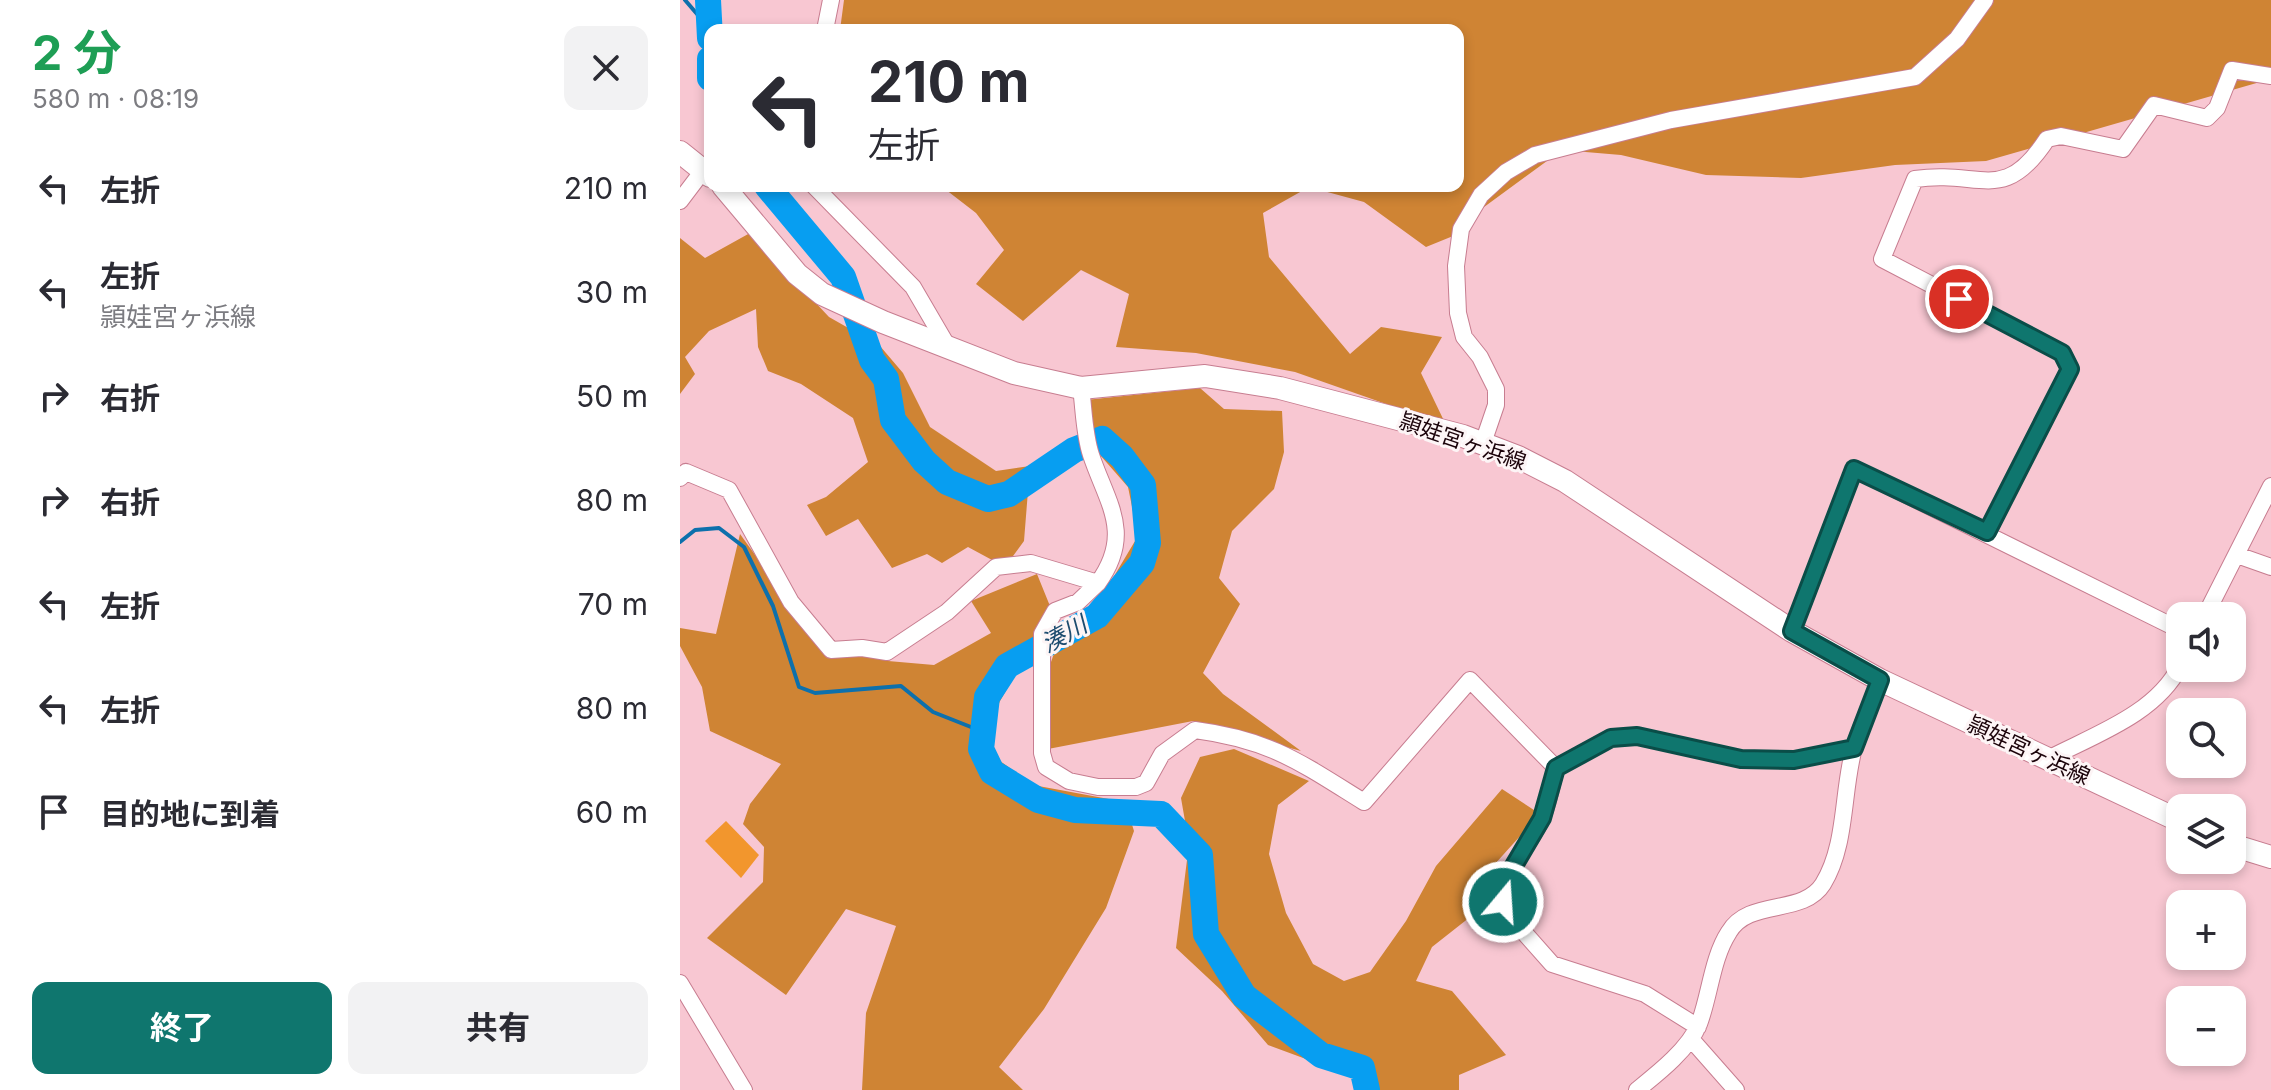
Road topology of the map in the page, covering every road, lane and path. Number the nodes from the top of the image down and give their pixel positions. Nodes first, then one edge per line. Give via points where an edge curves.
1 (831, 0) edge
2 (1985, 0) edge
3 (826, 24) edge
4 (2271, 76) edge
5 (680, 152) edge
6 (704, 168) edge
7 (704, 173) edge
8 (728, 192) edge
9 (820, 192) edge
10 (680, 201) edge
11 (948, 347) junction
12 (1081, 388) junction
13 (1483, 443) junction
14 (680, 478) edge
15 (2271, 486) edge
16 (1987, 532) junction
17 (2237, 555) junction
18 (2271, 567) edge
19 (1098, 583) junction
20 (2212, 602) edge
21 (2166, 623) edge
22 (1792, 631) junction
23 (1880, 680) junction
24 (2168, 682) edge
25 (1854, 748) junction
26 (2048, 759) junction
27 (1556, 768) junction
28 (2166, 814) edge
29 (2246, 849) edge
30 (2271, 857) edge
31 (680, 983) edge
32 (1694, 1033) junction
33 (744, 1090) edge
34 (1637, 1090) edge
35 (1736, 1090) edge

1 - 3 street
2 - 13 street via 1957,39 1915,77 1671,120 1535,155 1506,172 1481,195 1461,229 1456,266 1464,337 1496,389
4 - 16 street via 2232,70 2217,108 2207,118 2154,105 2123,149 2061,136 2047,139 2030,165 2013,178 1915,179 1882,259 2062,353 2070,369
5 - 6 main road
7 - 10 street
8 - 11 main road, 頴娃宮ヶ浜線 via 797,274 822,294
9 - 11 street via 913,287
11 - 12 main road, 頴娃宮ヶ浜線 via 1014,373
12 - 13 main road, 頴娃宮ヶ浜線 via 1205,376 1280,388
12 - 19 street via 1092,456 1114,513 1116,545
13 - 22 main road, 頴娃宮ヶ浜線 via 1565,481
14 - 19 street via 686,472 729,490 791,602 831,650 887,652 947,612 996,567 1031,563
15 - 17 street
16 - 21 street
16 - 22 street via 1854,469
17 - 18 street
17 - 20 street
19 - 27 street via 1078,602 1055,611 1042,634 1042,753 1055,775 1084,784 1136,787 1146,783 1162,754 1195,730 1263,743 1364,802 1470,680
22 - 23 main road, 頴娃宮ヶ浜線
23 - 25 street
23 - 26 main road, 頴娃宮ヶ浜線
24 - 26 street via 2147,705
25 - 27 street via 1794,760 1741,759 1637,736 1611,738
25 - 32 street via 1835,853 1822,885 1810,897 1738,920 1722,948
26 - 28 main road, 頴娃宮ヶ浜線
27 - 32 street via 1542,818 1506,879 1506,912 1552,964 1645,994
29 - 30 main road
31 - 33 street
32 - 34 street
32 - 35 street

